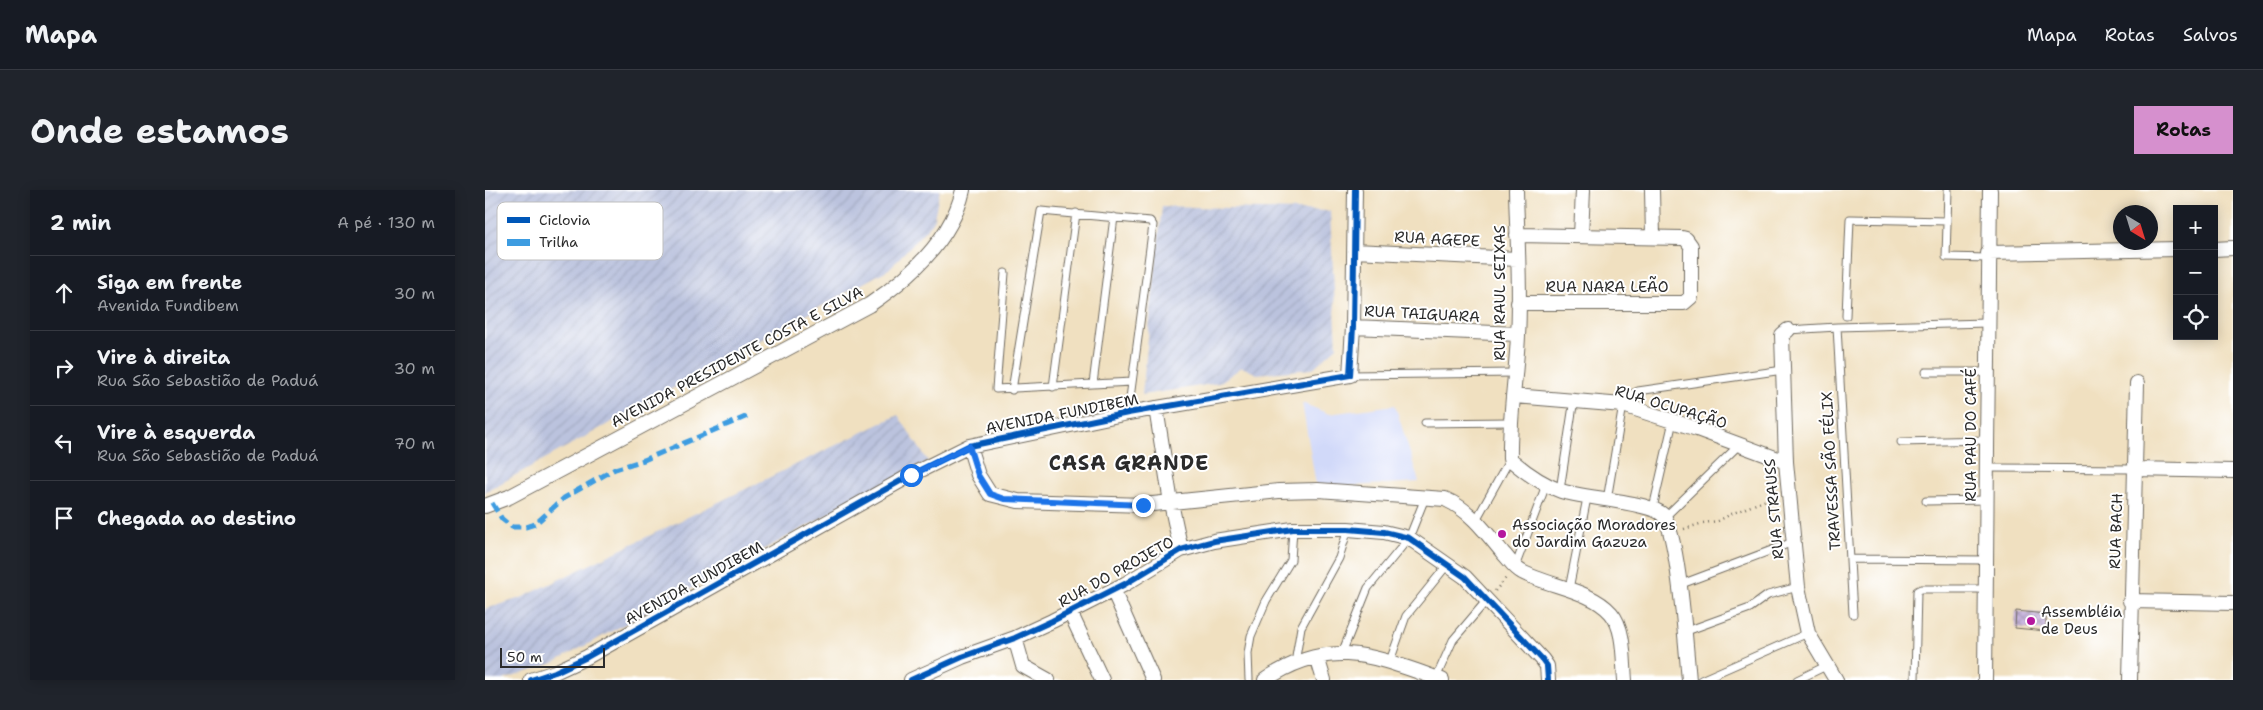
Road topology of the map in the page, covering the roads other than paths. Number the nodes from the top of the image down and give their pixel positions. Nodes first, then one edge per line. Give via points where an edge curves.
1 (963, 190) edge
2 (1355, 190) edge
3 (1516, 190) edge
4 (1583, 190) edge
5 (1652, 190) edge
6 (1948, 190) edge
7 (1990, 190) edge
8 (1077, 213) junction
9 (1114, 217) junction
10 (1947, 221) junction
11 (1517, 235) junction
12 (1581, 236) junction
13 (1653, 237) junction
14 (2233, 248) edge
15 (2218, 249) edge
16 (2173, 250) edge
17 (1355, 251) junction
18 (1988, 255) junction
19 (1517, 258) junction
20 (1005, 273) dead end
21 (1518, 303) junction
22 (1846, 316) dead end
23 (1987, 323) junction
24 (1353, 327) junction
25 (1837, 327) junction
26 (1788, 330) joint
27 (1519, 334) junction
28 (1783, 370) junction
29 (1926, 372) dead end
30 (1987, 372) junction
31 (1516, 373) junction
32 (1350, 375) junction
33 (1131, 382) junction
34 (2137, 383) dead end
35 (1093, 384) junction
36 (1053, 387) junction
37 (1012, 390) junction
38 (1514, 396) junction
39 (1574, 400) junction
40 (1616, 405) junction
41 (1156, 408) junction
42 (1127, 413) junction
43 (1673, 420) junction
44 (1509, 422) junction
45 (1425, 423) dead end
46 (1987, 440) junction
47 (1901, 442) dead end
48 (1739, 445) junction
49 (969, 446) junction
50 (1510, 459) junction
51 (1786, 462) junction
52 (1988, 468) junction
53 (2134, 469) junction
54 (2233, 471) edge
55 (1545, 485) junction
56 (1560, 490) junction
57 (1425, 498) junction
58 (1587, 498) junction
59 (1607, 500) junction
60 (1987, 500) junction
61 (1926, 501) dead end
62 (1171, 503) junction
63 (485, 506) edge
64 (1653, 508) junction
65 (1665, 517) junction
66 (1476, 520) junction
67 (1293, 529) junction
68 (1347, 529) junction
69 (1409, 538) junction
70 (1793, 542) junction
71 (1181, 550) junction
72 (1850, 559) junction
73 (1987, 560) junction
74 (1448, 563) junction
75 (1515, 568) junction
76 (1679, 585) junction
77 (1798, 588) junction
78 (1113, 590) junction
79 (1569, 590) junction
80 (1986, 590) junction
81 (1488, 599) junction
82 (2130, 601) junction
83 (2233, 603) edge
84 (1070, 612) junction
85 (1853, 614) dead end
86 (1684, 632) junction
87 (1808, 633) junction
88 (1015, 638) junction
89 (1342, 653) junction
90 (1317, 657) junction
91 (1391, 661) junction
92 (1295, 663) junction
93 (1023, 666) junction
94 (1826, 666) junction
95 (1439, 679) edge
96 (531, 680) edge
97 (911, 680) edge
98 (1028, 680) edge
99 (1048, 680) edge
100 (1102, 680) edge
101 (1153, 680) edge
102 (1249, 680) edge
103 (1266, 680) edge
104 (1324, 680) edge
105 (1547, 680) edge
106 (1625, 680) edge
107 (1689, 680) edge
108 (1701, 680) edge
109 (1797, 680) edge
110 (1836, 680) edge
111 (1915, 680) edge
112 (1985, 680) edge
113 (2130, 680) edge

1 - 63 street, AVENIDA PRESIDENTE COSTA E SILVA via 961,201 935,246 898,286 869,305 509,497
2 - 17 street
3 - 11 street, RUA RAUL SEIXAS
4 - 12 street
5 - 13 street
6 - 10 lane
7 - 18 street, RUA PAU DO CAFÉ
8 - 9 lane
8 - 36 lane
8 - 37 lane via 1044,210 1040,213
9 - 33 lane via 1150,221 1153,225
9 - 35 lane
10 - 18 lane via 1946,257
10 - 22 lane via 1850,219
11 - 12 street
11 - 19 street, RUA RAUL SEIXAS
12 - 13 street
13 - 21 street, RUA NARA LEÃO via 1682,238 1689,242 1691,297 1688,302
14 - 15 street
16 - 18 street
17 - 19 street, RUA AGEPE
17 - 24 street
18 - 23 street, RUA PAU DO CAFÉ
19 - 21 street, RUA RAUL SEIXAS
20 - 37 lane via 995,388
21 - 27 street, RUA RAUL SEIXAS
23 - 25 lane
23 - 30 street, RUA PAU DO CAFÉ
24 - 27 street, RUA TAIGUARA
24 - 32 street
25 - 26 lane
25 - 72 lane, TRAVESSA SÃO FÉLIX
26 - 28 street, RUA STRAUSS via 1782,335
27 - 31 street, RUA RAUL SEIXAS
28 - 40 lane via 1638,392
28 - 51 street, RUA STRAUSS
29 - 30 lane
30 - 46 street, RUA PAU DO CAFÉ
31 - 32 lane
31 - 38 street, RUA RAUL SEIXAS
32 - 41 street, AVENIDA FUNDIBEM
33 - 35 lane
33 - 42 lane
34 - 53 street, RUA BACH
35 - 36 lane
36 - 37 lane
38 - 39 street, RUA OCUPAÇÃO
38 - 44 street, RUA RAUL SEIXAS
39 - 40 street, RUA OCUPAÇÃO
39 - 56 lane
40 - 43 street, RUA OCUPAÇÃO
40 - 59 lane
41 - 42 street, AVENIDA FUNDIBEM
41 - 62 street
42 - 49 street, AVENIDA FUNDIBEM
43 - 48 street, RUA OCUPAÇÃO
43 - 64 lane
44 - 45 lane
44 - 50 street, RUA RAUL SEIXAS
46 - 47 lane
46 - 52 street, RUA PAU DO CAFÉ
48 - 51 street, RUA OCUPAÇÃO
48 - 65 lane
49 - 62 street via 978,475 990,494 1004,499 1143,505
49 - 96 street, AVENIDA FUNDIBEM via 911,475 587,657
50 - 55 street
50 - 66 lane
51 - 70 street, RUA STRAUSS
52 - 53 lane
52 - 60 street, RUA PAU DO CAFÉ
53 - 54 street
53 - 82 street, RUA BACH
55 - 56 street
55 - 75 lane
56 - 58 street
57 - 62 street via 1318,490
57 - 66 street via 1445,499
57 - 69 lane
58 - 59 street
58 - 79 lane
59 - 64 street
60 - 61 lane
60 - 73 street, RUA PAU DO CAFÉ
62 - 71 street
64 - 65 street
65 - 76 street
66 - 75 street
67 - 68 street, RUA DO PROJETO
67 - 71 street, RUA DO PROJETO via 1214,540
67 - 102 lane via 1291,560 1265,601 1251,636
68 - 69 street, RUA DO PROJETO
68 - 92 lane via 1339,558 1301,627
69 - 74 street, RUA DO PROJETO
69 - 89 lane via 1368,588
70 - 76 lane
70 - 77 street, RUA STRAUSS
71 - 78 street, RUA DO PROJETO
72 - 73 lane
72 - 85 lane, TRAVESSA SÃO FÉLIX
73 - 80 street, RUA PAU DO CAFÉ
74 - 81 street, RUA DO PROJETO
74 - 91 lane via 1407,616
75 - 79 street
76 - 86 street
77 - 86 lane via 1768,595 1750,608
77 - 87 street, RUA STRAUSS
78 - 84 street, RUA DO PROJETO
78 - 101 street
79 - 106 street via 1604,606 1612,615 1619,632
80 - 111 lane via 1917,591
80 - 112 street, RUA PAU DO CAFÉ
81 - 95 lane via 1453,640
81 - 105 street, RUA DO PROJETO via 1542,658 1547,666
82 - 83 street
82 - 113 street, RUA BACH
84 - 88 street, RUA DO PROJETO
84 - 100 street
86 - 107 street
87 - 94 street, RUA STRAUSS
87 - 108 lane
88 - 93 street
88 - 97 street, RUA DO PROJETO
89 - 90 street
89 - 91 street
90 - 92 street
90 - 104 street
91 - 95 street
92 - 103 street
93 - 98 street
93 - 99 street
94 - 109 lane
94 - 110 street, RUA STRAUSS

